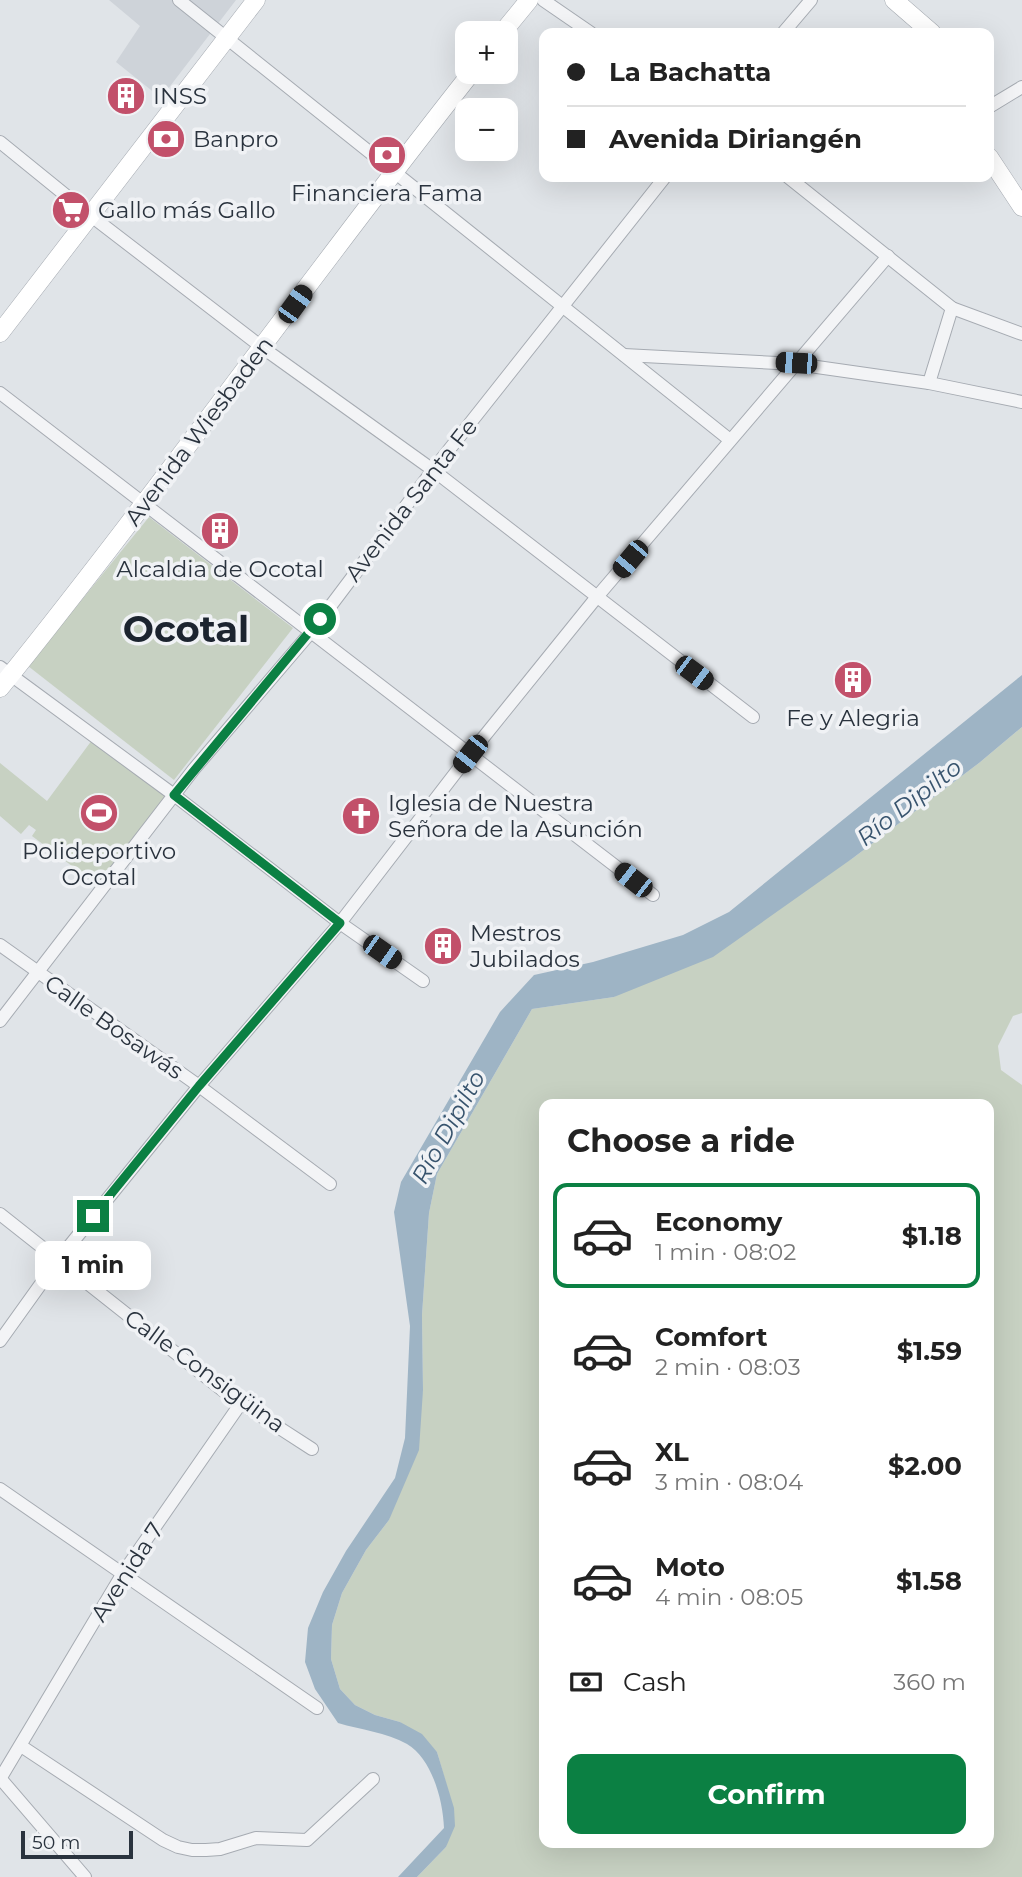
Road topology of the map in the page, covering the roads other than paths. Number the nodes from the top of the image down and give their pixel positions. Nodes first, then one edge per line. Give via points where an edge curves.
1 (179, 0) edge
2 (256, 0) edge
3 (529, 0) edge
4 (543, 0) edge
5 (811, 0) edge
6 (894, 0) edge
7 (512, 21) edge
8 (584, 28) edge
9 (787, 28) edge
10 (926, 28) edge
11 (226, 39) junction
12 (462, 84) edge
13 (1022, 87) edge
14 (994, 104) edge
15 (0, 142) edge
16 (994, 165) edge
17 (392, 172) junction
18 (661, 182) edge
19 (794, 182) edge
20 (1022, 207) edge
21 (90, 215) junction
22 (888, 256) junction
23 (562, 306) junction
24 (951, 308) junction
25 (0, 332) edge
26 (1022, 334) edge
27 (262, 348) junction
28 (624, 355) junction
29 (796, 363) junction
30 (929, 383) junction
31 (0, 393) edge
32 (1022, 402) edge
33 (730, 440) junction
34 (433, 471) junction
35 (145, 504) junction
36 (596, 598) junction
37 (311, 632) junction
38 (3, 677) edge
39 (753, 717) dead end
40 (470, 754) junction
41 (174, 795) junction
42 (653, 895) dead end
43 (340, 923) junction
44 (0, 944) edge
45 (36, 972) junction
46 (423, 981) dead end
47 (0, 1021) edge
48 (199, 1086) junction
49 (330, 1184) dead end
50 (0, 1214) edge
51 (58, 1259) junction
52 (0, 1341) edge
53 (241, 1403) junction
54 (312, 1449) dead end
55 (0, 1489) edge
56 (123, 1573) junction
57 (317, 1708) dead end
58 (21, 1746) junction
59 (0, 1779) edge
60 (373, 1779) dead end
61 (85, 1877) edge

1 - 11 street
2 - 11 street
3 - 7 street
4 - 8 street
5 - 9 street
6 - 10 street
11 - 17 street
11 - 21 street
12 - 17 street, Avenida Wiesbaden
13 - 14 street
15 - 21 street
16 - 20 street
17 - 23 street
17 - 27 street, Avenida Wiesbaden
18 - 23 street, Avenida Santa Fe
19 - 22 street
21 - 25 street
21 - 27 street
22 - 24 street
22 - 29 street
23 - 28 street
23 - 34 street, Avenida Santa Fe
24 - 26 street
24 - 30 street
27 - 34 street
27 - 35 street, Avenida Wiesbaden
28 - 29 street
28 - 33 street
29 - 30 street
29 - 33 street
30 - 32 street
31 - 35 street
33 - 36 street
34 - 36 street
34 - 37 street, Avenida Santa Fe
35 - 37 street
35 - 38 street, Avenida Wiesbaden
36 - 39 street
36 - 40 street
37 - 40 street
37 - 41 street, Avenida Santa Fe
38 - 41 street
40 - 42 street
40 - 43 street
41 - 43 street
41 - 45 street, Avenida Santa Fe
43 - 46 street
43 - 48 street
44 - 45 street, Calle Bosawás
45 - 47 street, Avenida Santa Fe
45 - 48 street, Calle Bosawás
48 - 49 street, Calle Bosawás
48 - 51 street
50 - 51 street, Calle Consigüina
51 - 52 street
51 - 53 street, Calle Consigüina
53 - 54 street, Calle Consigüina
53 - 56 street, Avenida 7
55 - 56 street
56 - 57 street
56 - 58 street, Avenida 7
58 - 59 street, Avenida 7
58 - 60 street via 163,1840 192,1850 220,1849 256,1838 307,1840
59 - 61 street

